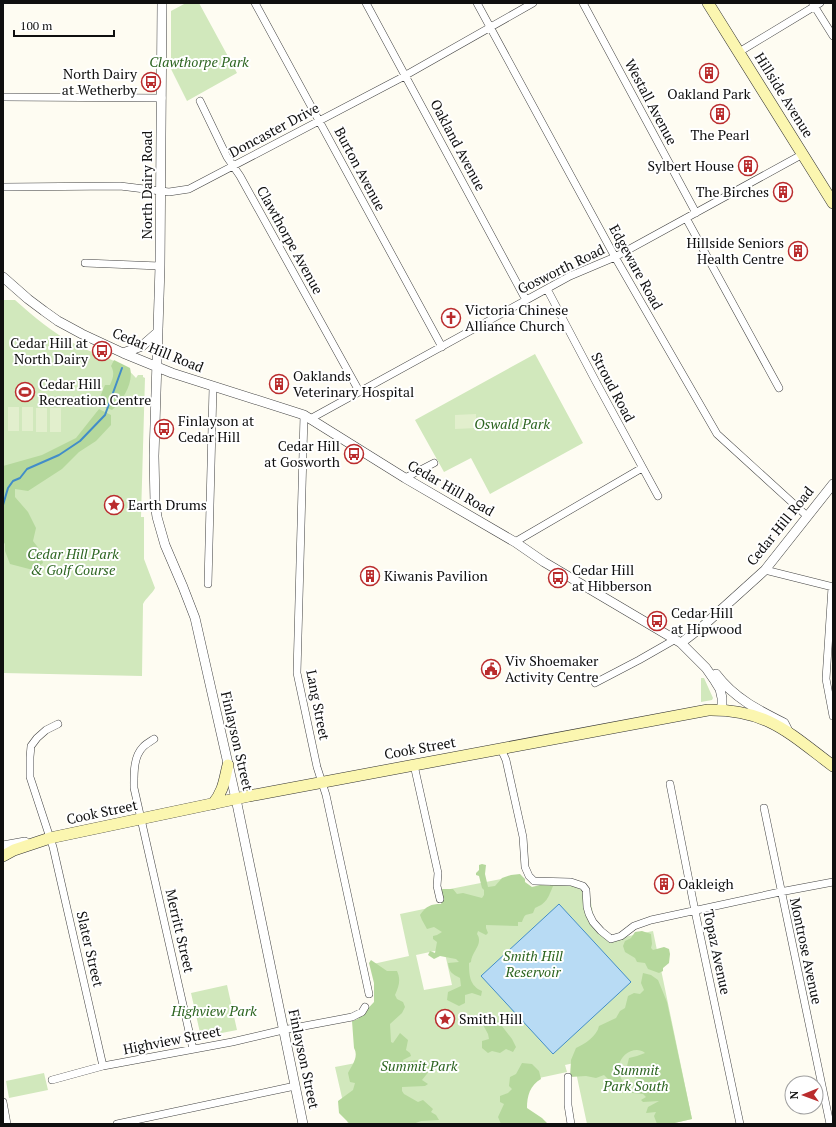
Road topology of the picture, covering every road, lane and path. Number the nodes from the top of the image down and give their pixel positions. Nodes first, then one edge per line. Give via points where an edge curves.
1 (162, 3) edge
2 (255, 3) edge
3 (366, 3) edge
4 (477, 3) edge
5 (533, 3) edge
6 (584, 3) edge
7 (708, 3) edge
8 (816, 4) edge
9 (490, 28) junction
10 (833, 36) edge
11 (740, 52) junction
12 (406, 75) junction
13 (3, 97) edge
14 (162, 98) junction
15 (200, 101) dead end
16 (319, 121) junction
17 (803, 154) junction
18 (233, 166) junction
19 (3, 187) edge
20 (161, 192) junction
21 (833, 203) edge
22 (696, 213) junction
23 (686, 218) junction
24 (615, 257) junction
25 (85, 263) dead end
26 (160, 266) junction
27 (3, 277) edge
28 (547, 289) junction
29 (526, 300) junction
30 (158, 332) junction
31 (442, 347) junction
32 (123, 353) junction
33 (156, 367) junction
34 (213, 387) junction
35 (779, 388) dead end
36 (359, 391) junction
37 (307, 417) junction
38 (434, 463) dead end
39 (642, 468) junction
40 (405, 478) junction
41 (833, 484) edge
42 (658, 496) dead end
43 (807, 516) junction
44 (515, 542) junction
45 (764, 570) junction
46 (208, 584) dead end
47 (832, 587) edge
48 (678, 641) junction
49 (706, 668) junction
50 (595, 683) dead end
51 (722, 709) junction
52 (833, 716) edge
53 (58, 724) dead end
54 (788, 731) junction
55 (154, 739) dead end
56 (501, 749) junction
57 (228, 765) junction
58 (414, 765) junction
59 (833, 766) edge
60 (322, 782) junction
61 (670, 784) dead end
62 (236, 799) junction
63 (213, 804) junction
64 (764, 808) dead end
65 (141, 819) junction
66 (50, 838) junction
67 (3, 846) edge
68 (3, 856) edge
69 (833, 882) edge
70 (780, 892) junction
71 (440, 899) dead end
72 (695, 911) junction
73 (369, 994) dead end
74 (365, 1007) dead end
75 (283, 1030) junction
76 (193, 1049) junction
77 (103, 1066) junction
78 (568, 1077) dead end
79 (52, 1080) dead end
80 (295, 1086) junction
81 (3, 1102) edge
82 (7, 1124) edge
83 (117, 1124) edge
84 (303, 1124) edge
85 (571, 1124) edge
86 (740, 1124) edge
87 (830, 1124) edge

1 - 14 street, North Dairy Road
2 - 16 street, Burton Avenue
3 - 12 street, Oakland Avenue
4 - 9 street, Edgeware Road
5 - 9 street, Doncaster Drive
6 - 22 street, Westall Avenue
7 - 11 main road, Hillside Avenue
8 - 10 street
8 - 11 street
9 - 12 street, Doncaster Drive
9 - 24 street, Edgeware Road
11 - 17 main road, Hillside Avenue
12 - 16 street, Doncaster Drive
12 - 29 street, Oakland Avenue
13 - 14 street
14 - 20 street, North Dairy Road
15 - 18 street, Clawthorpe Avenue
16 - 18 street, Doncaster Drive
16 - 31 street, Burton Avenue
17 - 21 main road, Hillside Avenue
17 - 22 street, Gosworth Road
18 - 20 street, Doncaster Drive via 189,189
18 - 36 street, Clawthorpe Avenue
19 - 20 street, Doncaster Drive via 120,186
20 - 26 street, North Dairy Road
22 - 23 street, Gosworth Road
23 - 24 street, Gosworth Road
23 - 35 street
24 - 28 street, Gosworth Road
24 - 43 street, Edgeware Road via 717,434
25 - 26 street
26 - 30 street, North Dairy Road
27 - 32 street, Cedar Hill Road via 58,321
28 - 29 street, Gosworth Road
28 - 39 street, Stroud Road
29 - 31 street, Gosworth Road
30 - 32 street via 142,346
30 - 33 street, North Dairy Road
31 - 36 street, Gosworth Road
32 - 33 street, Cedar Hill Road
33 - 34 street, Cedar Hill Road
33 - 57 street, Finlayson Street via 154,483 157,517 165,545 194,618
34 - 37 street, Cedar Hill Road
34 - 46 street
36 - 37 street, Gosworth Road
37 - 40 street, Cedar Hill Road
37 - 60 street, Lang Street via 297,673
38 - 40 street
39 - 42 street, Stroud Road
39 - 44 street
40 - 44 street, Cedar Hill Road
41 - 43 street, Cedar Hill Road
43 - 45 street, Cedar Hill Road
44 - 48 street, Cedar Hill Road via 544,562
45 - 47 street
45 - 48 street, Cedar Hill Road via 703,626
47 - 52 street via 826,680
48 - 49 street
48 - 50 street
49 - 51 street via 720,689
49 - 54 street via 716,674 745,702 784,723
51 - 54 main road, Cook Street via 759,716
51 - 56 main road, Cook Street via 695,711
53 - 66 street, Slater Street via 37,738 31,746 30,757 30,777
54 - 59 main road, Cook Street
55 - 65 street, Merritt Street via 143,747 135,767 134,788
56 - 58 main road, Cook Street
56 - 72 street via 506,760 523,837 525,867 534,881 571,882 583,886 593,922 611,939 641,923
57 - 62 street, Finlayson Street
57 - 63 main road via 221,795
58 - 60 main road, Cook Street
58 - 71 street via 438,873
60 - 62 main road, Cook Street
60 - 73 street, Lang Street
61 - 72 street, Topaz Avenue
62 - 63 main road, Cook Street
62 - 75 street, Finlayson Street
63 - 65 main road, Cook Street
64 - 70 street, Montrose Avenue
65 - 66 main road, Cook Street
65 - 76 street, Merritt Street
66 - 67 street
66 - 68 main road, Cook Street
66 - 77 street, Slater Street
69 - 70 street
70 - 72 street
70 - 87 street, Montrose Avenue
72 - 86 street, Topaz Avenue
74 - 75 street, Highview Street via 362,1012 352,1017
75 - 76 street, Highview Street
75 - 80 street, Finlayson Street
76 - 77 street, Highview Street
77 - 79 street, Highview Street
78 - 85 street
80 - 83 street
80 - 84 street, Finlayson Street
81 - 82 street

